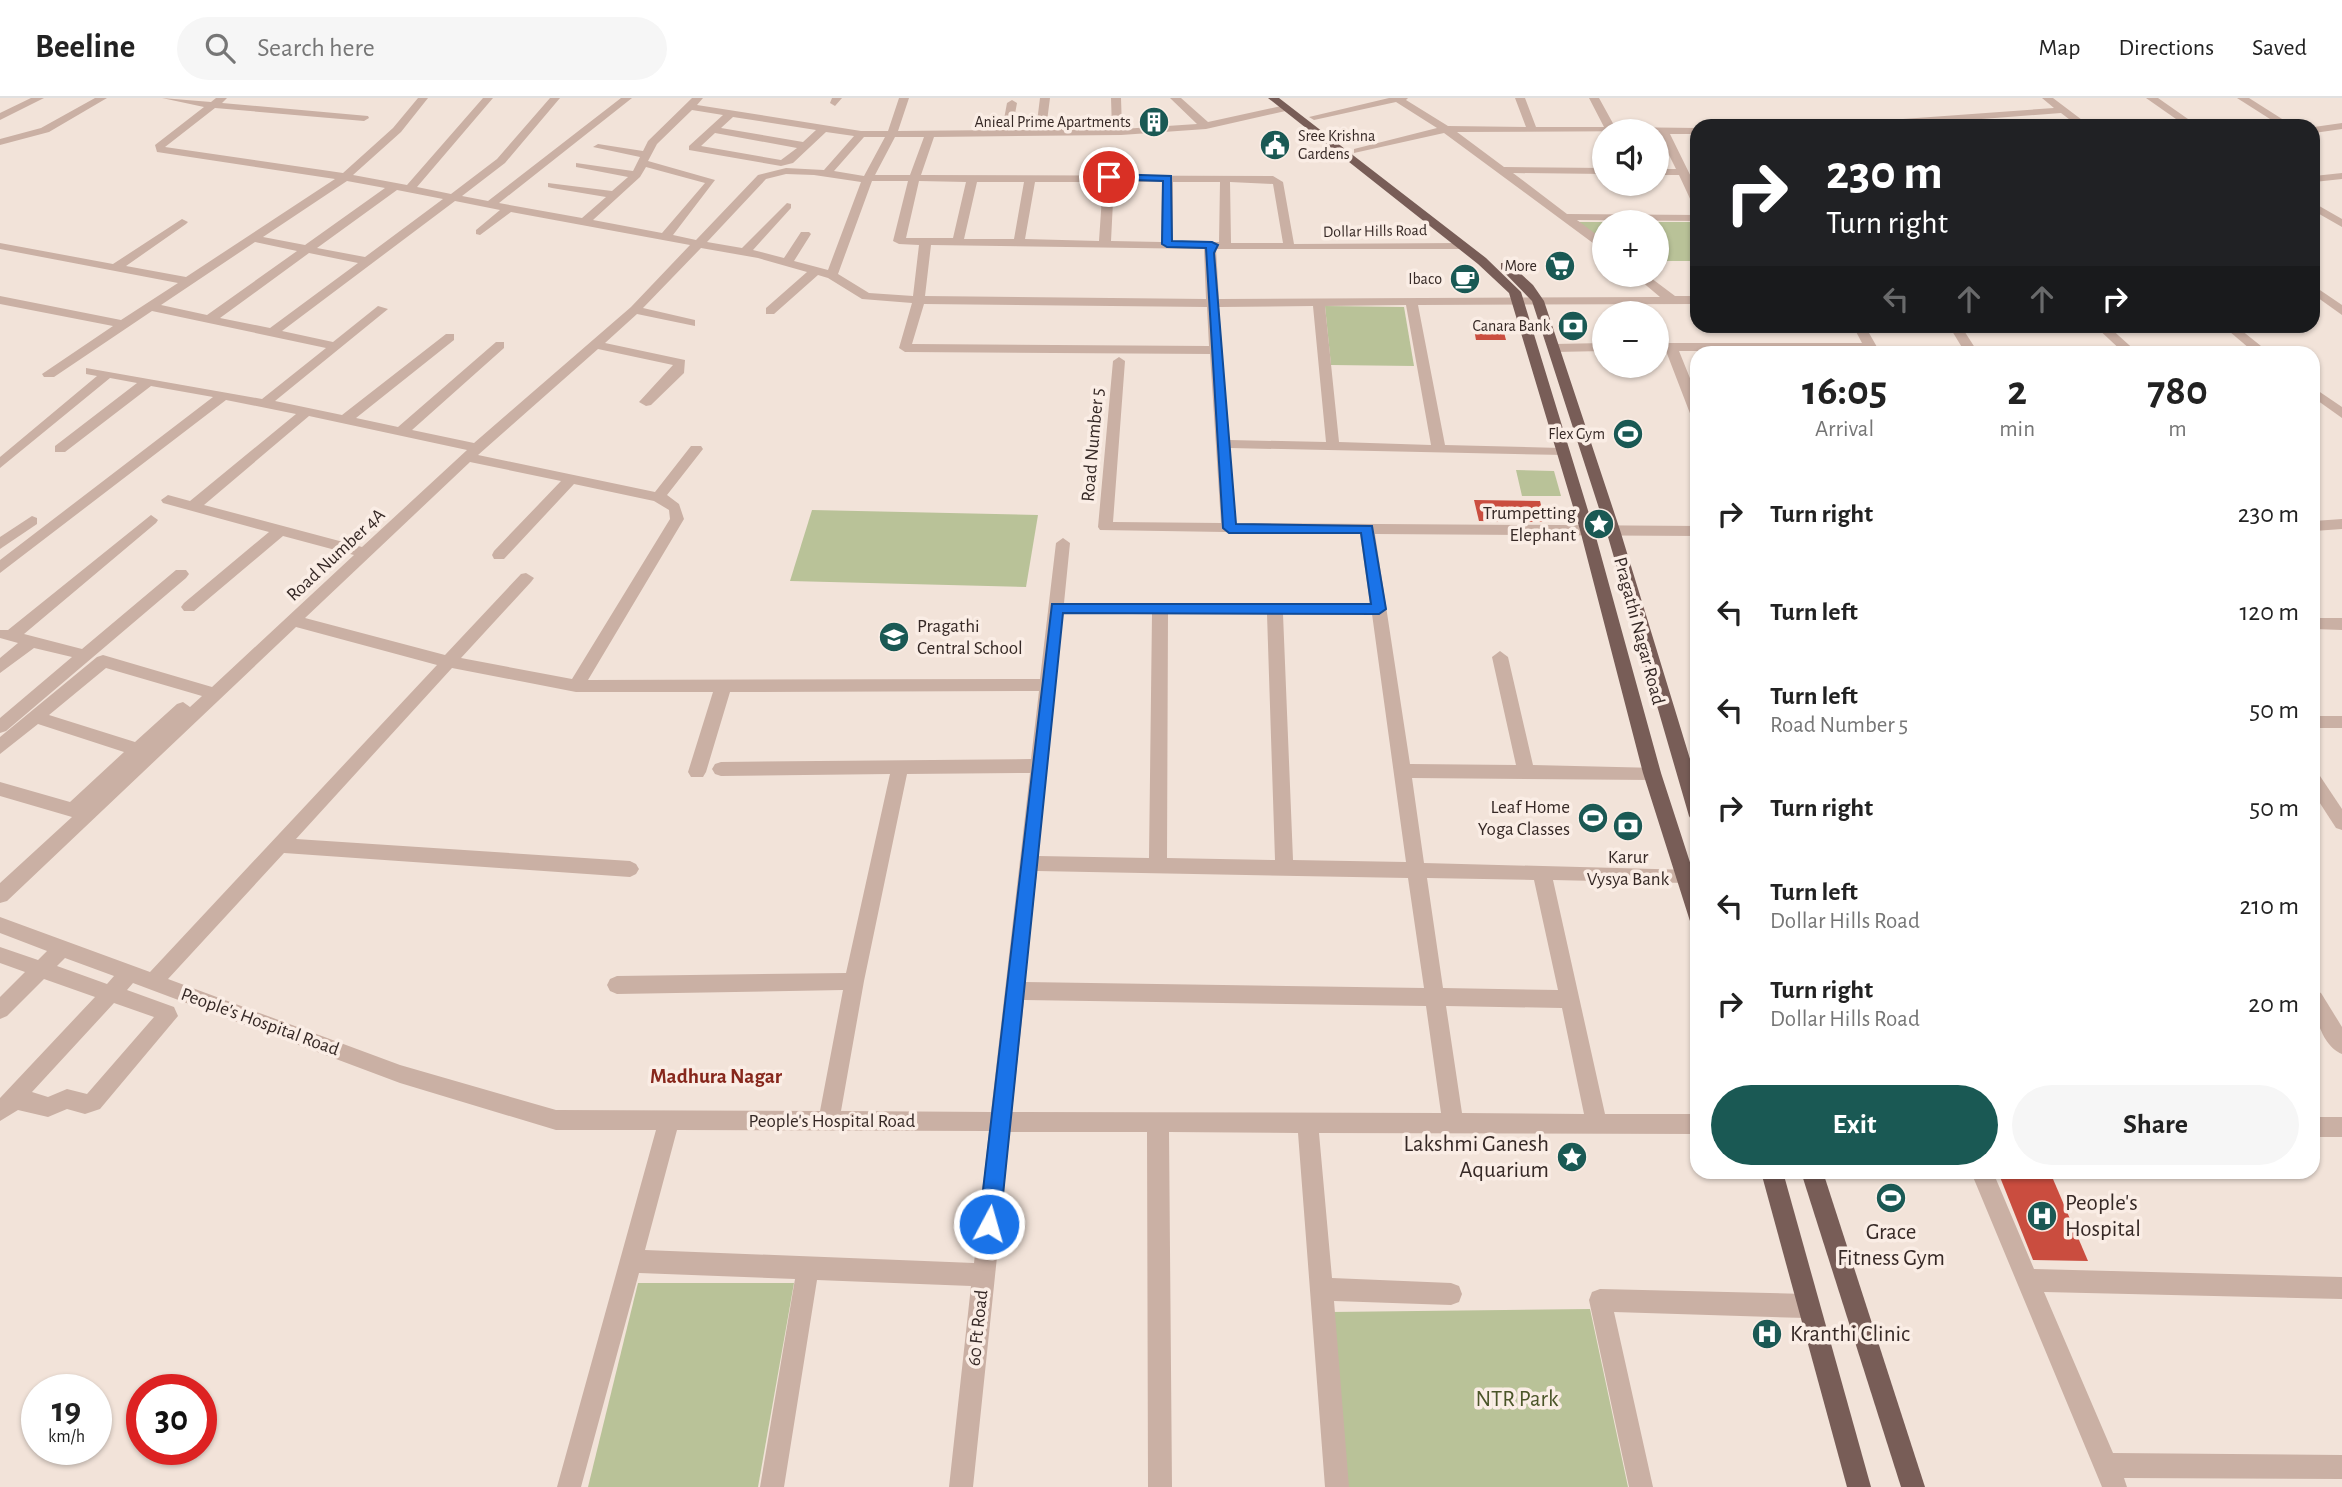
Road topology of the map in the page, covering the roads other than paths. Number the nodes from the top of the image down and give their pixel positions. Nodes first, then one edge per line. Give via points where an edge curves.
1 (39, 98) edge
2 (102, 98) edge
3 (167, 98) edge
4 (423, 98) edge
5 (488, 98) edge
6 (555, 98) edge
7 (627, 98) edge
8 (904, 98) edge
9 (1045, 98) edge
10 (1116, 98) edge
11 (1175, 98) edge
12 (1273, 98) edge
13 (1399, 98) edge
14 (1520, 98) edge
15 (1594, 98) edge
16 (2047, 98) edge
17 (2151, 98) edge
18 (2242, 98) edge
19 (217, 102) edge
20 (695, 102) edge
21 (1012, 103) dead end
22 (1287, 103) edge
23 (2063, 110) junction
24 (731, 113) junction
25 (0, 117) edge
26 (1314, 117) junction
27 (365, 118) dead end
28 (1964, 118) joint
29 (1605, 119) edge
30 (1952, 119) edge
31 (2075, 119) edge
32 (2182, 119) edge
33 (2276, 119) edge
34 (1206, 126) junction
35 (2342, 126) edge
36 (711, 129) junction
37 (1446, 129) junction
38 (2320, 129) edge
39 (822, 130) junction
40 (1532, 130) junction
41 (1592, 130) edge
42 (1006, 131) junction
43 (1669, 131) edge
44 (1690, 131) edge
45 (1041, 132) junction
46 (1117, 132) junction
47 (892, 133) junction
48 (862, 134) junction
49 (929, 137) dead end
50 (0, 142) edge
51 (1669, 143) edge
52 (806, 146) junction
53 (598, 147) dead end
54 (1358, 151) junction
55 (646, 159) junction
56 (580, 165) dead end
57 (1502, 170) junction
58 (1592, 171) edge
59 (1669, 172) edge
60 (1683, 172) junction
61 (636, 175) junction
62 (825, 175) junction
63 (2342, 176) edge
64 (345, 177) junction
65 (973, 177) junction
66 (1030, 177) junction
67 (1109, 177) junction
68 (914, 178) junction
69 (1168, 178) junction
70 (1225, 178) junction
71 (2320, 178) edge
72 (868, 179) junction
73 (552, 185) dead end
74 (395, 186) junction
75 (1690, 186) edge
76 (411, 188) junction
77 (615, 195) junction
78 (454, 196) junction
79 (492, 203) junction
80 (787, 206) dead end
81 (510, 207) junction
82 (2320, 210) edge
83 (1567, 217) junction
84 (1690, 218) edge
85 (587, 220) junction
86 (181, 222) dead end
87 (2342, 225) edge
88 (480, 232) dead end
89 (805, 234) dead end
90 (666, 236) junction
91 (1592, 237) edge
92 (252, 238) junction
93 (925, 242) junction
94 (1019, 243) junction
95 (699, 244) junction
96 (957, 244) junction
97 (1105, 244) junction
98 (1167, 244) junction
99 (0, 246) edge
100 (1219, 246) junction
101 (1462, 246) junction
102 (1289, 247) junction
103 (307, 249) junction
104 (745, 252) junction
105 (366, 261) junction
106 (788, 261) junction
107 (114, 268) junction
108 (816, 270) junction
109 (832, 275) junction
110 (186, 281) junction
111 (1655, 287) edge
112 (2320, 294) edge
113 (0, 300) edge
114 (919, 300) junction
115 (1672, 300) junction
116 (1690, 300) edge
117 (1518, 301) junction
118 (1538, 301) junction
119 (1411, 302) junction
120 (1214, 303) junction
121 (1318, 303) junction
122 (148, 306) junction
123 (382, 309) dead end
124 (635, 310) junction
125 (2342, 310) edge
126 (770, 311) dead end
127 (210, 319) junction
128 (691, 323) dead end
129 (121, 324) junction
130 (273, 332) junction
131 (2109, 333) edge
132 (2238, 333) edge
133 (450, 337) dead end
134 (595, 344) junction
135 (500, 345) dead end
136 (334, 346) junction
137 (2124, 346) edge
138 (2254, 346) edge
139 (1592, 347) edge
140 (1669, 347) edge
141 (1554, 348) junction
142 (1690, 348) edge
143 (1216, 350) junction
144 (1669, 357) edge
145 (1119, 361) dead end
146 (92, 371) dead end
147 (49, 374) dead end
148 (107, 374) junction
149 (149, 381) junction
150 (223, 396) junction
151 (2320, 397) edge
152 (1690, 400) edge
153 (646, 402) dead end
154 (265, 403) junction
155 (306, 412) junction
156 (2342, 414) edge
157 (345, 420) junction
158 (401, 432) junction
159 (1224, 444) junction
160 (1333, 447) junction
161 (60, 449) dead end
162 (696, 449) dead end
163 (1439, 449) junction
164 (1561, 452) junction
165 (472, 453) junction
166 (0, 464) edge
167 (570, 481) junction
168 (658, 497) junction
169 (167, 500) dead end
170 (192, 507) junction
171 (2320, 514) edge
172 (151, 520) dead end
173 (32, 521) dead end
174 (2337, 524) edge
175 (1229, 528) junction
176 (1367, 529) junction
177 (280, 530) junction
178 (1587, 530) junction
179 (1613, 530) junction
180 (1690, 531) edge
181 (1063, 543) dead end
182 (0, 544) edge
183 (366, 552) junction
184 (499, 555) dead end
185 (0, 568) edge
186 (181, 574) dead end
187 (526, 578) dead end
188 (189, 607) dead end
189 (1057, 608) junction
190 (1160, 608) junction
191 (1275, 609) junction
192 (1379, 609) junction
193 (294, 621) junction
194 (2320, 624) edge
195 (2342, 624) edge
196 (6, 635) edge
197 (32, 641) junction
198 (85, 655) junction
199 (1500, 657) dead end
200 (449, 662) junction
201 (0, 667) edge
202 (1049, 685) junction
203 (576, 686) junction
204 (723, 687) junction
205 (209, 692) junction
206 (35, 717) junction
207 (2320, 722) edge
208 (2342, 722) edge
209 (0, 727) edge
210 (0, 747) edge
211 (145, 752) junction
212 (900, 766) junction
213 (1040, 766) junction
214 (721, 769) dead end
215 (1402, 771) junction
216 (697, 772) dead end
217 (1526, 772) junction
218 (1652, 774) junction
219 (1690, 774) edge
220 (0, 789) edge
221 (2320, 790) edge
222 (80, 812) junction
223 (2342, 822) edge
224 (281, 845) junction
225 (1029, 863) junction
226 (1158, 865) junction
227 (1284, 867) junction
228 (630, 869) dead end
229 (1416, 870) junction
230 (1542, 872) junction
231 (1685, 875) junction
232 (1690, 892) edge
233 (0, 895) edge
234 (0, 925) edge
235 (62, 948) junction
236 (0, 955) edge
237 (40, 971) junction
238 (130, 973) junction
239 (854, 981) junction
240 (153, 982) junction
241 (617, 985) dead end
242 (1015, 991) junction
243 (110, 994) junction
244 (1433, 997) junction
245 (1569, 999) junction
246 (2320, 1009) edge
247 (0, 1010) edge
248 (2342, 1045) edge
249 (6, 1106) edge
250 (669, 1120) junction
251 (828, 1121) junction
252 (1001, 1122) junction
253 (1158, 1122) junction
254 (1308, 1123) junction
255 (1452, 1124) junction
256 (1597, 1124) junction
257 (1690, 1125) edge
258 (2320, 1127) edge
259 (2342, 1127) edge
260 (1774, 1179) edge
261 (1814, 1179) edge
262 (1985, 1179) edge
263 (629, 1261) junction
264 (808, 1268) junction
265 (984, 1275) junction
266 (2027, 1280) junction
267 (2342, 1288) edge
268 (1322, 1289) junction
269 (1451, 1294) dead end
270 (1806, 1306) junction
271 (2342, 1467) edge
272 (2110, 1476) edge
273 (569, 1487) edge
274 (772, 1487) edge
275 (961, 1487) edge
276 (1160, 1487) edge
277 (1338, 1487) edge
278 (1641, 1487) edge
279 (1859, 1487) edge
280 (1913, 1487) edge

1 - 25 street
2 - 50 street via 45,130
3 - 19 street
4 - 64 street via 397,130
5 - 76 street
6 - 78 street via 501,161
7 - 79 street
8 - 47 street
9 - 45 street
10 - 46 street
11 - 34 street
12 - 22 main road, Pragathi Nagar Road
13 - 26 street
13 - 37 street
14 - 40 street
15 - 29 street
16 - 23 street
17 - 32 street
18 - 33 street
19 - 27 street
19 - 64 street via 159,147 161,150
20 - 24 street
20 - 55 street via 659,135
21 - 42 street
22 - 26 main road, Pragathi Nagar Road
22 - 34 street
22 - 101 main road, Pragathi Nagar Road
23 - 28 street
23 - 31 street
24 - 36 street
24 - 39 street
26 - 54 main road, Pragathi Nagar Road
28 - 30 street
34 - 46 street
35 - 38 street
36 - 52 street
36 - 52 street via 693,148 775,163 789,161
37 - 40 street
37 - 54 street
37 - 57 street
39 - 48 street
39 - 52 street
40 - 41 street
42 - 45 street
42 - 47 street
43 - 44 street
45 - 46 street
47 - 48 street
47 - 72 street
48 - 62 street
49 - 68 street, Dollar Hills Road
51 - 60 street
53 - 55 street
54 - 118 main road, Pragathi Nagar Road via 1493,256
55 - 61 street
55 - 90 street via 710,180
56 - 61 street
57 - 58 street
57 - 83 street
59 - 60 street
60 - 75 street
61 - 77 street
62 - 72 street, Road Number 4A
62 - 95 street, Road Number 4A via 779,172 762,177
63 - 71 street
64 - 74 street
64 - 92 street
65 - 66 street
65 - 68 street
65 - 96 street
66 - 67 street
66 - 94 street
67 - 69 street
67 - 97 street
68 - 72 street, Road Number 4A
68 - 93 street, Dollar Hills Road via 899,241
69 - 70 street
69 - 98 street
70 - 100 street
70 - 102 street via 1278,181
72 - 109 street
73 - 77 street
74 - 76 street
74 - 103 street
76 - 78 street
77 - 85 street
78 - 79 street
78 - 105 street
79 - 81 street
80 - 104 street
81 - 85 street
81 - 88 street
82 - 87 street
83 - 84 street
83 - 91 street
85 - 90 street
86 - 107 street
89 - 106 street
90 - 95 street
92 - 103 street
92 - 110 street
93 - 96 street, Dollar Hills Road
93 - 114 street
94 - 96 street, Dollar Hills Road
94 - 97 street, Dollar Hills Road
95 - 104 street
95 - 124 street, Road Number 4A
97 - 98 street, Dollar Hills Road
98 - 100 street, Dollar Hills Road
99 - 107 street
100 - 102 street, Dollar Hills Road
100 - 120 street via 1209,253
101 - 102 street, Dollar Hills Road
101 - 117 main road, Pragathi Nagar Road via 1509,284
103 - 105 street
103 - 127 street
104 - 106 street
105 - 130 street
106 - 108 street
107 - 110 street
108 - 109 street
108 - 126 street
109 - 114 street via 866,296
110 - 122 street
111 - 115 street
112 - 125 street
113 - 129 street
114 - 120 street
114 - 143 street via 905,348
115 - 116 street
115 - 118 street
117 - 118 street
117 - 119 street
117 - 164 main road, Pragathi Nagar Road
118 - 141 main road, Pragathi Nagar Road
119 - 121 street
119 - 163 street
120 - 121 street
120 - 143 street
121 - 160 street
122 - 127 street
122 - 129 street
123 - 136 street
124 - 128 street
124 - 134 street, Road Number 4A
127 - 130 street
129 - 147 street
130 - 136 street
131 - 137 street
132 - 138 street
133 - 157 street
134 - 153 street via 680,363 679,370
134 - 165 street, Road Number 4A
135 - 158 street
136 - 154 street
139 - 141 street
140 - 142 street
141 - 179 main road, Pragathi Nagar Road
143 - 159 street
144 - 152 street
145 - 175 street, Road Number 5 via 1105,527
146 - 148 street
148 - 149 street
148 - 166 street
149 - 150 street
149 - 161 street
150 - 154 street
150 - 185 street
151 - 156 street
154 - 155 street
155 - 157 street
155 - 170 street
157 - 158 street
158 - 165 street
159 - 160 street
159 - 175 street
160 - 163 street
162 - 168 street
163 - 164 street
164 - 178 main road, Pragathi Nagar Road
165 - 167 street
165 - 183 street, Road Number 4A
167 - 168 street
167 - 184 street
168 - 203 street via 678,511 677,519
169 - 170 street
170 - 177 street
171 - 174 street
172 - 196 street
173 - 182 street
175 - 176 street, Road Number 5
176 - 178 street, Road Number 5
176 - 192 street
177 - 183 street
177 - 188 street
178 - 179 street, Road Number 5
178 - 218 main road, Pragathi Nagar Road
179 - 180 street, Road Number 5
179 - 219 main road, Pragathi Nagar Road
181 - 189 street, 60 Ft Road
183 - 193 street, Road Number 4A
186 - 198 street
187 - 200 street
189 - 190 street
189 - 202 street, 60 Ft Road
190 - 191 street
190 - 226 street
191 - 192 street
191 - 227 street
192 - 215 street
193 - 200 street
193 - 205 street, Road Number 4A
194 - 195 street
196 - 197 street
197 - 198 street
197 - 201 street
198 - 209 street
199 - 217 street
200 - 203 street
200 - 224 street
202 - 204 street
202 - 213 street, 60 Ft Road
203 - 204 street
204 - 216 street
205 - 206 street via 103,661
205 - 211 street, Road Number 4A
206 - 210 street
206 - 211 street
207 - 208 street
211 - 222 street, Road Number 4A
212 - 213 street
212 - 214 street
212 - 239 street
213 - 225 street, 60 Ft Road
215 - 217 street
215 - 229 street
217 - 218 street
218 - 231 main road, Pragathi Nagar Road
220 - 222 street
221 - 223 street
222 - 233 street
224 - 228 street
224 - 240 street
225 - 226 street
225 - 242 street, 60 Ft Road
226 - 227 street
227 - 229 street
229 - 230 street
229 - 244 street
230 - 231 street
230 - 245 street
231 - 232 main road, Pragathi Nagar Road
234 - 235 street, People's Hospital Road
235 - 237 street
235 - 238 street, People's Hospital Road
236 - 237 street
237 - 243 street
237 - 247 street
238 - 240 street, People's Hospital Road
238 - 243 street
239 - 241 street
239 - 251 street
240 - 250 street, People's Hospital Road via 400,1074 556,1120
242 - 244 street
242 - 252 street, 60 Ft Road
243 - 249 street
243 - 249 street via 168,1016 89,1104 67,1099 48,1107 19,1098
244 - 245 street
244 - 255 street
245 - 256 street
246 - 248 street
250 - 251 street, People's Hospital Road
250 - 263 street
251 - 252 street, People's Hospital Road
252 - 253 street, People's Hospital Road
252 - 265 street, 60 Ft Road
253 - 254 street, People's Hospital Road
253 - 276 street
254 - 255 street, People's Hospital Road
254 - 268 street
255 - 256 street, People's Hospital Road
256 - 257 street, People's Hospital Road
258 - 259 street
260 - 270 main road
261 - 280 main road
262 - 266 street
263 - 264 street
263 - 273 street
264 - 265 street
264 - 274 street
265 - 275 street, 60 Ft Road
266 - 267 street
266 - 272 street
268 - 269 street
268 - 277 street
270 - 278 street via 1600,1300
270 - 279 main road
271 - 272 street

